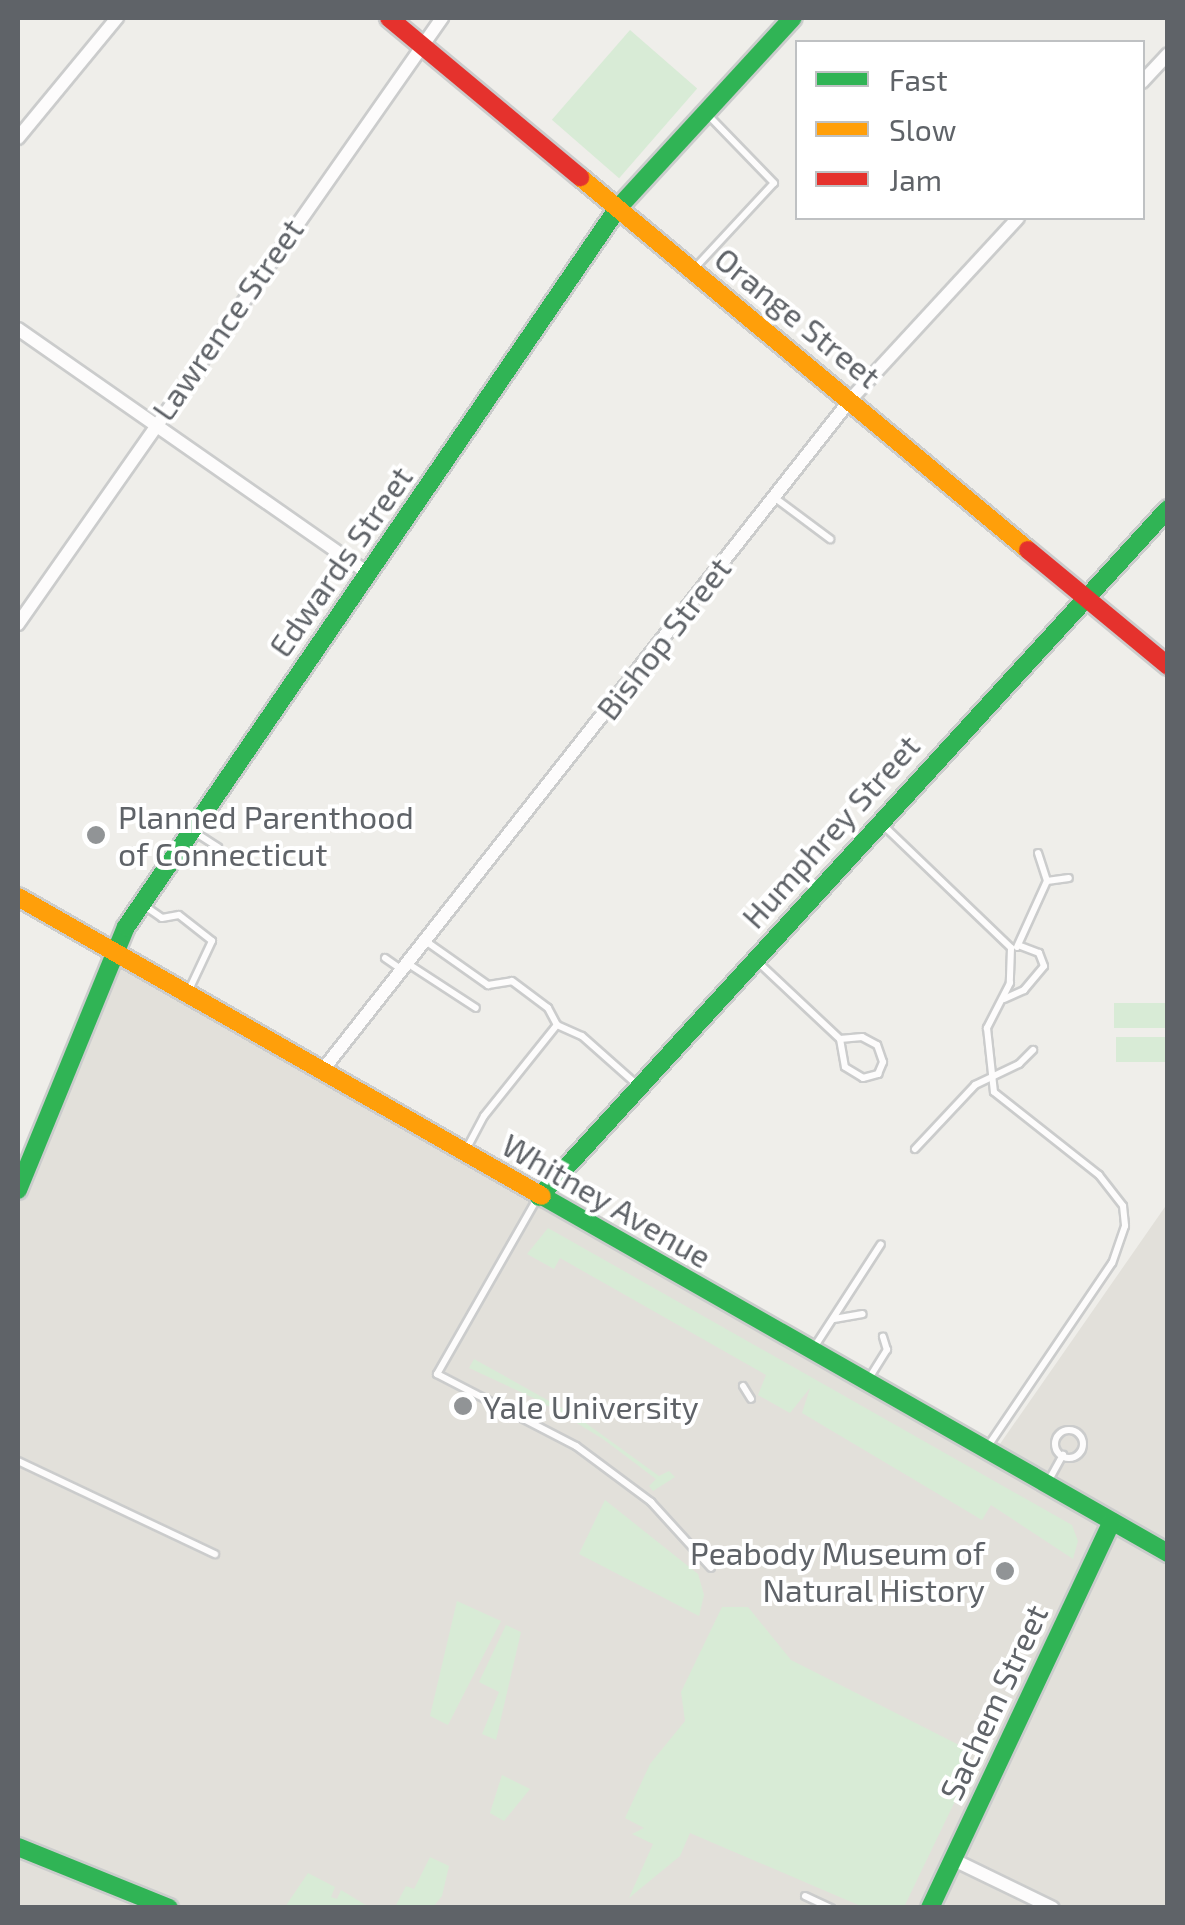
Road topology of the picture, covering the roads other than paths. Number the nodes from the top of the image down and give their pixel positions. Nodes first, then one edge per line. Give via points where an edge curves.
1 (117, 18) edge
2 (389, 18) edge
3 (442, 18) edge
4 (794, 18) edge
5 (420, 43) junction
6 (1168, 54) edge
7 (1145, 79) edge
8 (706, 113) junction
9 (18, 138) edge
10 (618, 208) junction
11 (1016, 220) edge
12 (693, 270) junction
13 (18, 329) edge
14 (851, 400) junction
15 (155, 424) junction
16 (774, 497) junction
17 (1168, 509) edge
18 (830, 539) dead end
19 (368, 573) junction
20 (1084, 599) junction
21 (18, 624) edge
22 (1168, 666) edge
23 (880, 822) junction
24 (192, 830) junction
25 (218, 847) dead end
26 (1038, 853) dead end
27 (1069, 878) dead end
28 (1048, 882) junction
29 (18, 896) edge
30 (142, 903) junction
31 (425, 940) junction
32 (1021, 946) junction
33 (1012, 948) junction
34 (112, 950) junction
35 (386, 958) dead end
36 (754, 959) junction
37 (404, 966) junction
38 (186, 994) junction
39 (1002, 1000) junction
40 (476, 1008) dead end
41 (557, 1025) junction
42 (840, 1039) junction
43 (1033, 1050) dead end
44 (322, 1071) junction
45 (990, 1078) junction
46 (638, 1086) junction
47 (915, 1149) dead end
48 (465, 1154) junction
49 (18, 1190) edge
50 (539, 1197) junction
51 (881, 1244) dead end
52 (863, 1314) dead end
53 (832, 1319) junction
54 (883, 1338) dead end
55 (812, 1351) junction
56 (867, 1382) junction
57 (743, 1386) dead end
58 (751, 1399) dead end
59 (986, 1450) junction
60 (1063, 1455) junction
61 (18, 1461) edge
62 (1046, 1484) junction
63 (1112, 1522) junction
64 (1168, 1553) edge
65 (215, 1554) dead end
66 (711, 1568) dead end
67 (18, 1847) edge
68 (952, 1859) junction
69 (805, 1896) dead end
70 (169, 1908) edge
71 (831, 1908) edge
72 (930, 1908) edge
73 (1054, 1908) edge

1 - 9 street
2 - 5 main road, Orange Street
3 - 5 street, Lawrence Street
4 - 8 main road, Edwards Street
5 - 10 main road, Orange Street
5 - 15 street, Lawrence Street
6 - 7 street
8 - 10 main road, Edwards Street
8 - 12 lane via 774,183
10 - 12 main road, Orange Street
10 - 19 main road, Edwards Street
11 - 14 street, Bishop Street
12 - 14 main road, Orange Street
13 - 15 street
14 - 16 street, Bishop Street
14 - 20 main road, Orange Street
15 - 19 street
15 - 21 street, Lawrence Street
16 - 18 lane
16 - 31 street, Bishop Street
17 - 20 main road, Humphrey Street
19 - 24 main road, Edwards Street
20 - 22 main road, Orange Street
20 - 23 main road, Humphrey Street
23 - 33 lane
23 - 36 main road, Humphrey Street
24 - 25 lane
24 - 30 main road, Edwards Street
26 - 28 lane
27 - 28 lane
28 - 32 lane
29 - 34 main road, Whitney Avenue
30 - 34 main road, Edwards Street
30 - 38 lane via 162,918 179,915 212,942
31 - 37 street, Bishop Street
31 - 41 lane via 488,985 512,981 548,1008
32 - 33 lane
32 - 39 lane via 1038,953 1044,966 1024,990
33 - 39 lane via 1014,968
34 - 38 main road, Whitney Avenue
34 - 49 main road, Edwards Street
35 - 37 lane
36 - 42 lane
36 - 46 main road, Humphrey Street
37 - 40 lane
37 - 44 street, Bishop Street
38 - 44 main road, Whitney Avenue
39 - 45 lane via 987,1028
41 - 46 lane via 582,1036
41 - 48 lane via 484,1116
42 - 42 lane via 845,1068 863,1078 878,1074 883,1062 876,1044 862,1037
43 - 45 lane
44 - 48 main road, Whitney Avenue
45 - 47 lane
45 - 59 lane via 1002,1102 1114,1189 1125,1226 1112,1263
46 - 50 main road, Humphrey Street
48 - 50 main road, Whitney Avenue
50 - 55 main road, Whitney Avenue
50 - 66 lane via 437,1374 576,1446 651,1502
51 - 53 lane
52 - 53 lane
53 - 55 lane
54 - 56 lane via 887,1350
55 - 56 main road, Whitney Avenue
56 - 59 main road, Whitney Avenue
57 - 58 lane
59 - 62 main road, Whitney Avenue
60 - 60 lane via 1078,1456 1081,1436 1060,1432 1054,1444
60 - 62 lane
61 - 65 lane
62 - 63 main road, Whitney Avenue
63 - 64 main road, Whitney Avenue
63 - 68 main road, Sachem Street
67 - 70 main road
68 - 72 main road, Sachem Street
68 - 73 street
69 - 71 lane

